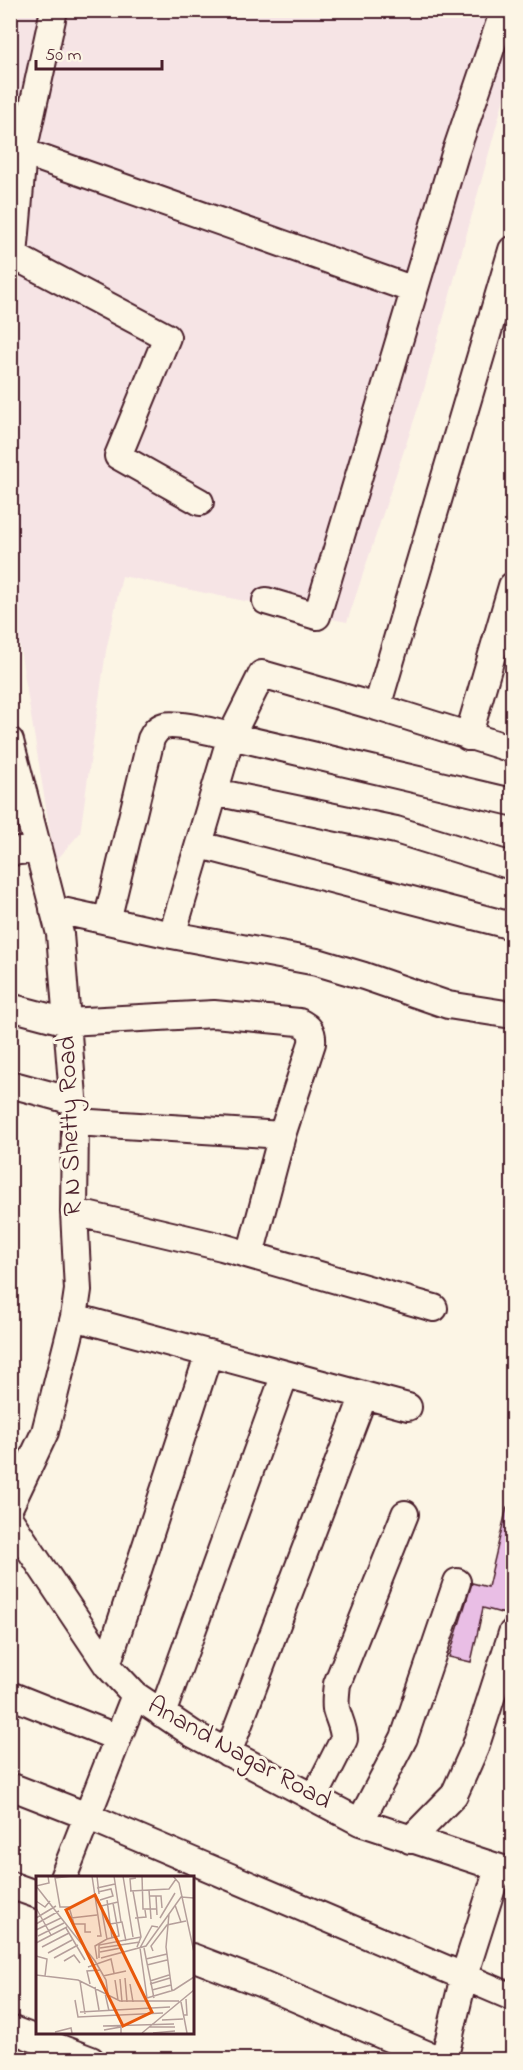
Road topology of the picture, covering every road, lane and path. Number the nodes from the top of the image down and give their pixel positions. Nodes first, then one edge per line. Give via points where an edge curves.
1 (54, 10) edge
2 (504, 10) edge
3 (23, 152) junction
4 (513, 250) edge
5 (414, 290) junction
6 (200, 502) dead end
7 (513, 586) edge
8 (266, 601) dead end
9 (377, 707) junction
10 (231, 736) junction
11 (468, 737) junction
12 (10, 741) edge
13 (513, 749) edge
14 (215, 792) junction
15 (513, 802) edge
16 (200, 845) junction
17 (38, 849) junction
18 (10, 852) edge
19 (513, 866) edge
20 (53, 909) junction
21 (107, 921) junction
22 (513, 926) edge
23 (172, 935) junction
24 (10, 1007) edge
25 (512, 1012) edge
26 (67, 1022) junction
27 (10, 1084) edge
28 (74, 1111) junction
29 (282, 1135) junction
30 (74, 1212) junction
31 (250, 1255) junction
32 (434, 1308) dead end
33 (74, 1317) junction
34 (209, 1353) junction
35 (285, 1374) junction
36 (364, 1395) junction
37 (408, 1407) dead end
38 (10, 1506) edge
39 (405, 1514) dead end
40 (10, 1520) edge
41 (457, 1582) dead end
42 (513, 1633) edge
43 (107, 1665) junction
44 (10, 1695) edge
45 (135, 1695) junction
46 (162, 1714) junction
47 (118, 1738) junction
48 (228, 1754) junction
49 (10, 1786) edge
50 (314, 1798) junction
51 (87, 1816) junction
52 (360, 1822) junction
53 (410, 1840) junction
54 (505, 1871) edge
55 (64, 1876) edge
56 (10, 1885) edge
57 (36, 1894) edge
58 (194, 1958) edge
59 (464, 1976) junction
60 (513, 1997) edge
61 (10, 2029) edge
62 (91, 2060) edge
63 (442, 2060) edge

1 - 3 street
2 - 5 street
3 - 5 street
3 - 6 street via 14,256 167,337 118,456
4 - 9 street
5 - 8 street via 317,616
7 - 11 street
9 - 10 street via 262,674
9 - 11 street
10 - 14 street
10 - 15 street
10 - 21 street via 174,725 165,725 154,733
11 - 13 street
12 - 17 street, R N Shetty Road
14 - 16 street
14 - 19 street via 396,830
16 - 22 street
16 - 23 street
17 - 18 street
17 - 20 street, R N Shetty Road
20 - 21 street
20 - 26 street, R N Shetty Road via 60,934
21 - 23 street
23 - 25 street via 317,962 448,1005
24 - 26 street
26 - 28 street, R N Shetty Road
26 - 29 street via 214,1014 308,1026 313,1034 312,1043
27 - 28 street
28 - 29 street
28 - 30 street, R N Shetty Road
29 - 31 street
30 - 31 street
30 - 33 street, R N Shetty Road via 78,1290
31 - 32 street
33 - 34 street
33 - 38 street, R N Shetty Road via 45,1432
34 - 35 street
34 - 43 street
35 - 36 street
35 - 46 street
36 - 37 street
36 - 48 street
39 - 50 street via 337,1684 336,1710 344,1739
40 - 43 street, Anand Nagar Road
41 - 52 street via 404,1738
42 - 53 street via 475,1748 454,1796
43 - 45 street, Anand Nagar Road
44 - 47 street
45 - 46 street, Anand Nagar Road
45 - 47 street
46 - 48 street, Anand Nagar Road
47 - 51 street
48 - 50 street, Anand Nagar Road
49 - 51 street
50 - 52 street, Anand Nagar Road
51 - 55 street
51 - 59 street
52 - 53 street, Anand Nagar Road
53 - 54 street, Anand Nagar Road
54 - 59 street
56 - 57 street
58 - 63 street
59 - 60 street
59 - 63 street
61 - 62 street

